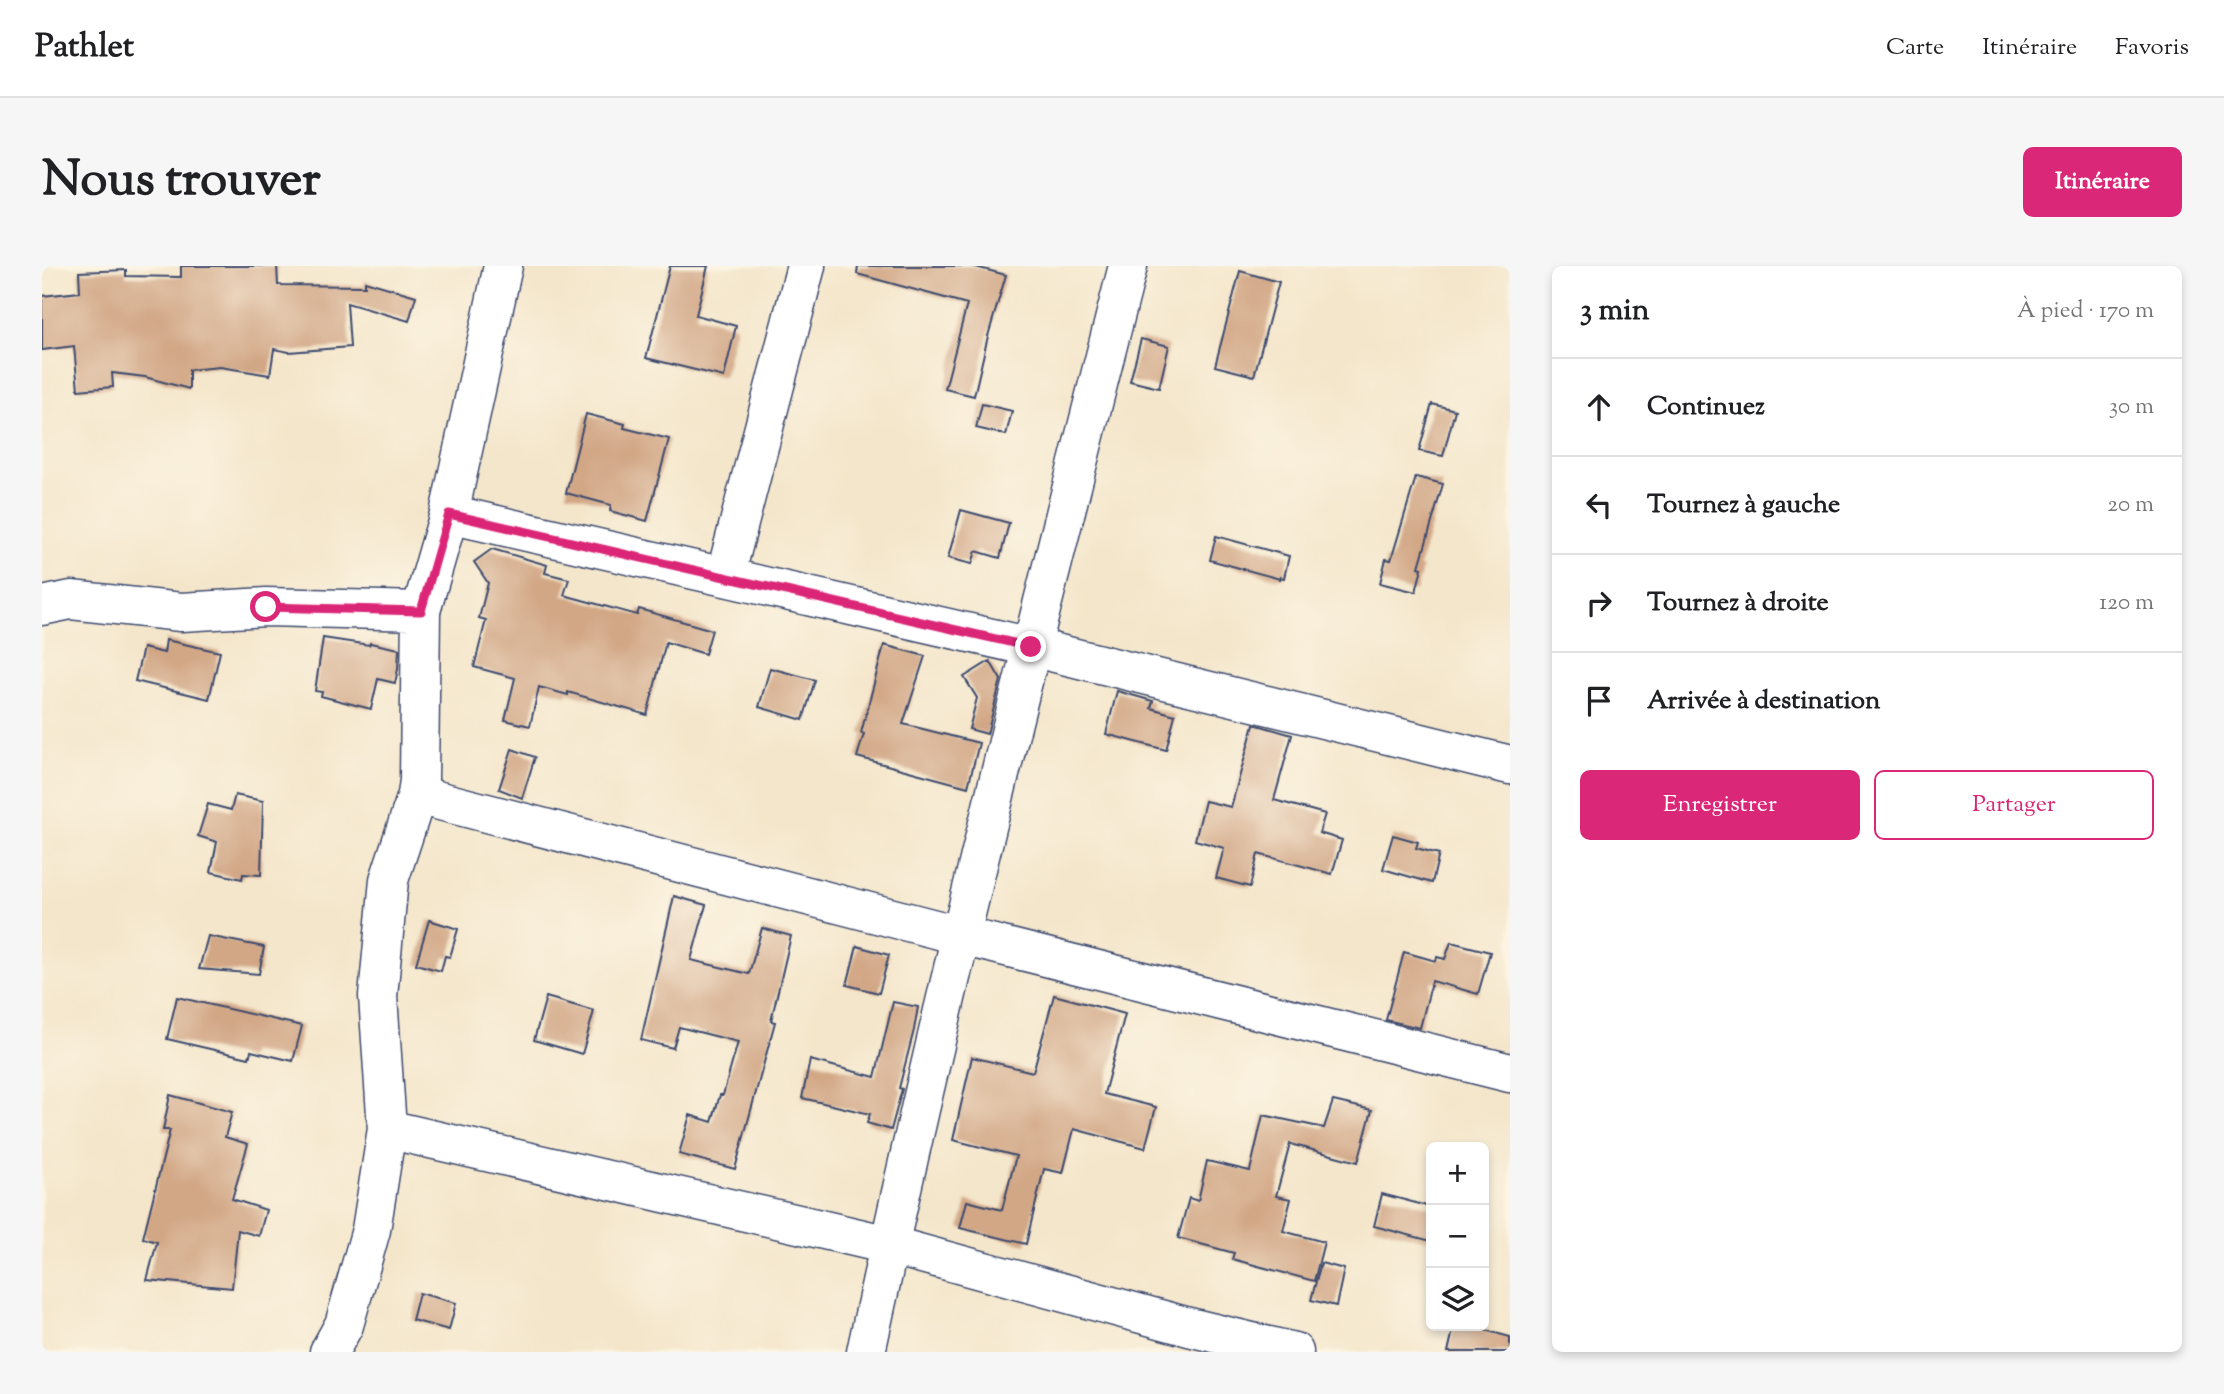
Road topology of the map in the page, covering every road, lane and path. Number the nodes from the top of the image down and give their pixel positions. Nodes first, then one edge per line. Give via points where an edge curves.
1 (503, 266) edge
2 (806, 266) edge
3 (1128, 266) edge
4 (449, 514) junction
5 (725, 577) junction
6 (42, 606) edge
7 (421, 611) junction
8 (1031, 647) junction
9 (1510, 765) edge
10 (417, 795) junction
11 (962, 936) junction
12 (1510, 1073) edge
13 (387, 1129) junction
14 (889, 1245) junction
15 (1186, 1339) edge
16 (329, 1352) edge
17 (866, 1352) edge
18 (1294, 1352) edge

1 - 4 street
2 - 5 street
3 - 8 street
4 - 5 street
4 - 7 street
5 - 8 street
6 - 7 street via 71,600 181,612 266,607
7 - 10 street
8 - 9 street
8 - 11 street
10 - 11 street
10 - 13 street via 389,880 378,996
11 - 12 street
11 - 14 street
13 - 14 street
13 - 16 street via 371,1230 344,1325
14 - 15 street
14 - 17 street
15 - 18 street

